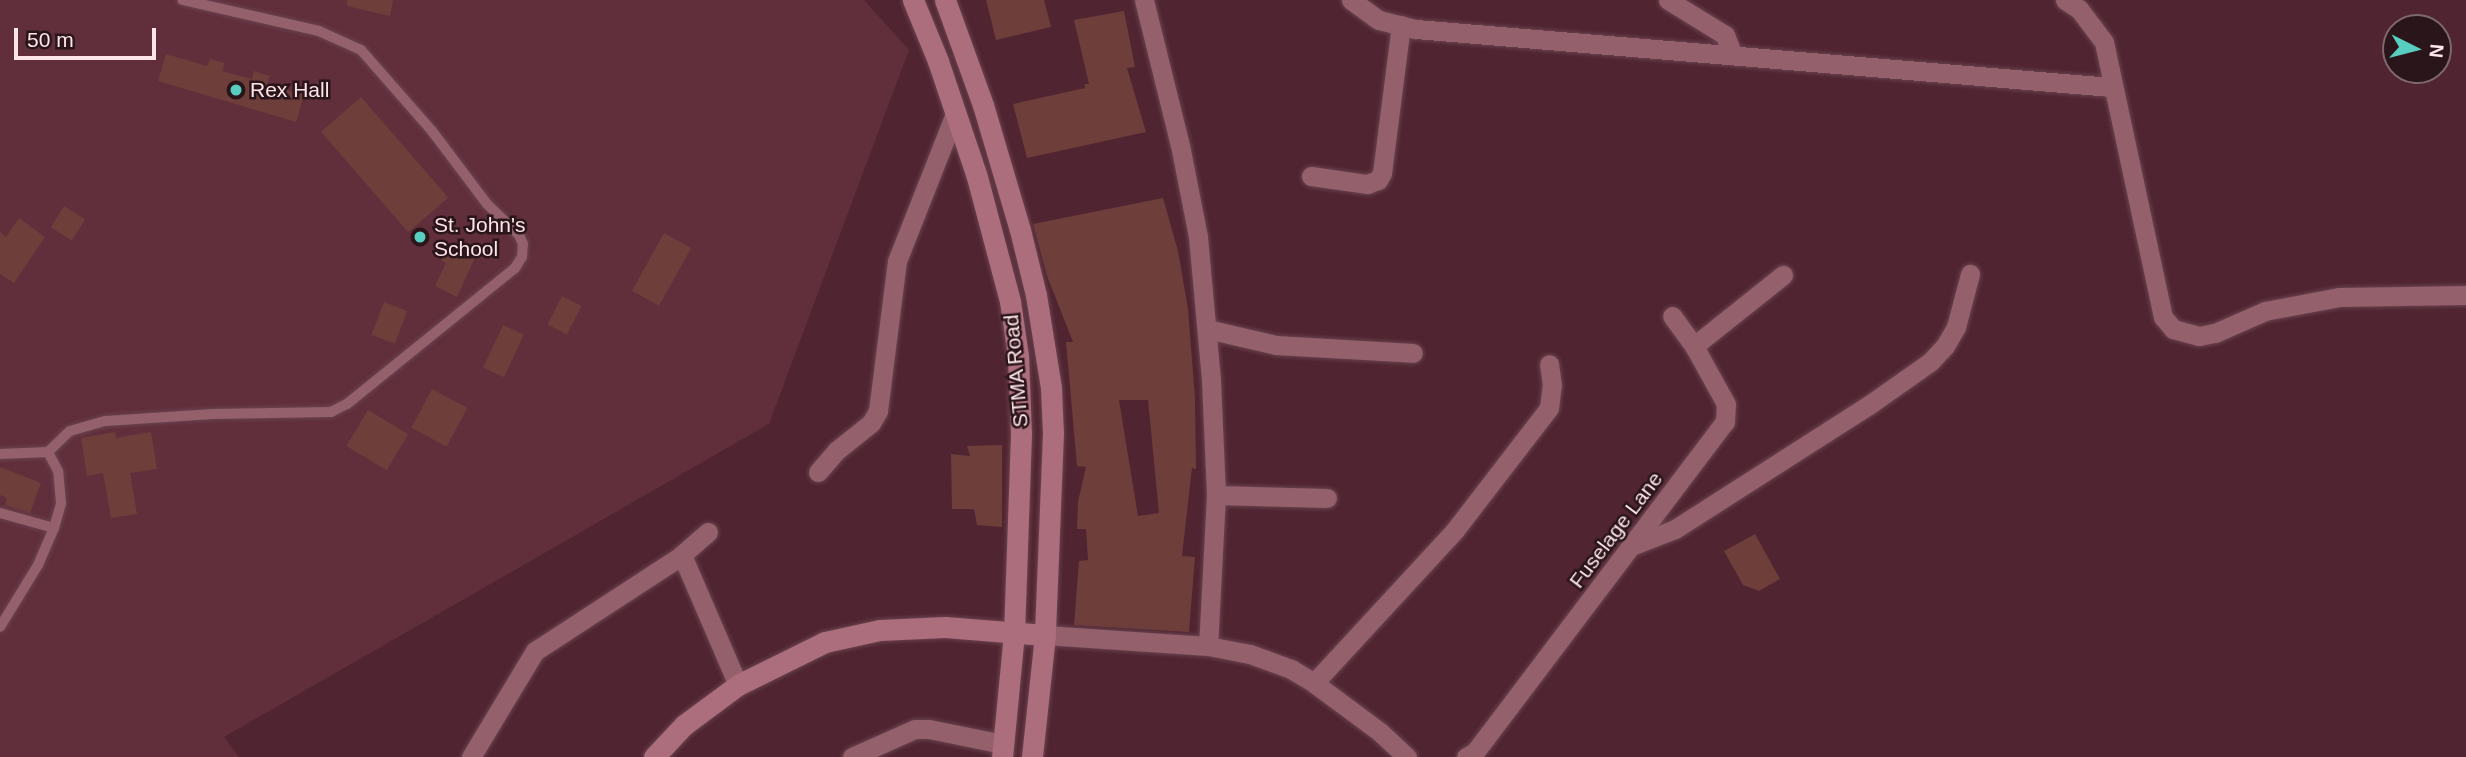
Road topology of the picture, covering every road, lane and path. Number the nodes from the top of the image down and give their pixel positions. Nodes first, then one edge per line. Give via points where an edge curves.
1 (182, 0) edge
2 (913, 0) edge
3 (945, 0) edge
4 (1144, 0) edge
5 (1351, 0) edge
6 (1668, 0) edge
7 (2065, 0) edge
8 (1401, 25) junction
9 (1732, 53) junction
10 (2111, 87) junction
11 (955, 114) junction
12 (1311, 176) dead end
13 (1969, 274) dead end
14 (1783, 275) dead end
15 (2466, 295) edge
16 (1672, 316) dead end
17 (1207, 329) junction
18 (1694, 346) junction
19 (1413, 353) dead end
20 (1549, 364) dead end
21 (48, 452) junction
22 (0, 454) edge
23 (818, 472) dead end
24 (1216, 495) junction
25 (1327, 498) dead end
26 (0, 513) edge
27 (54, 528) junction
28 (708, 532) dead end
29 (1633, 545) junction
30 (682, 555) junction
31 (0, 627) edge
32 (1014, 633) junction
33 (1045, 635) junction
34 (1208, 646) junction
35 (1314, 683) junction
36 (738, 685) junction
37 (1002, 750) edge
38 (471, 757) edge
39 (654, 757) edge
40 (852, 757) edge
41 (1032, 757) edge
42 (1407, 757) edge
43 (1466, 757) edge

1 - 21 lane via 319,31 361,50 432,131 487,205 519,235 522,257 505,276 347,404 331,412 106,421 70,431
2 - 11 main road, STMA Road
3 - 33 main road, STMA Road via 1002,166 1044,339 1053,433
4 - 17 street via 1193,212
5 - 8 street via 1379,20
6 - 9 street via 1725,35
7 - 10 street via 2104,42
8 - 9 street
8 - 12 street via 1378,180 1367,184
9 - 10 street
10 - 15 street via 2163,317 2173,329 2199,336 2215,333 2265,311 2339,297
11 - 23 street via 897,261 878,411
11 - 32 main road, STMA Road via 1010,301 1018,356 1021,434
13 - 29 street via 1956,327 1930,362 1675,529
14 - 18 street
16 - 18 street, Fuselage Lane
17 - 19 street via 1276,345
17 - 24 street
18 - 29 street, Fuselage Lane via 1726,404 1725,422
20 - 35 street via 1549,408 1455,530
21 - 22 lane
21 - 27 lane via 58,471 61,503
24 - 25 street
24 - 34 street
26 - 27 lane
27 - 31 lane via 38,565
28 - 30 street
29 - 43 street, Fuselage Lane via 1475,752
30 - 36 street
30 - 38 street via 535,651
32 - 33 main road
32 - 36 main road via 945,627 880,630 825,642
32 - 37 main road, STMA Road
33 - 34 street
33 - 41 main road, STMA Road
34 - 35 street via 1250,653
35 - 42 street
36 - 39 main road via 684,725
37 - 40 street via 915,729

